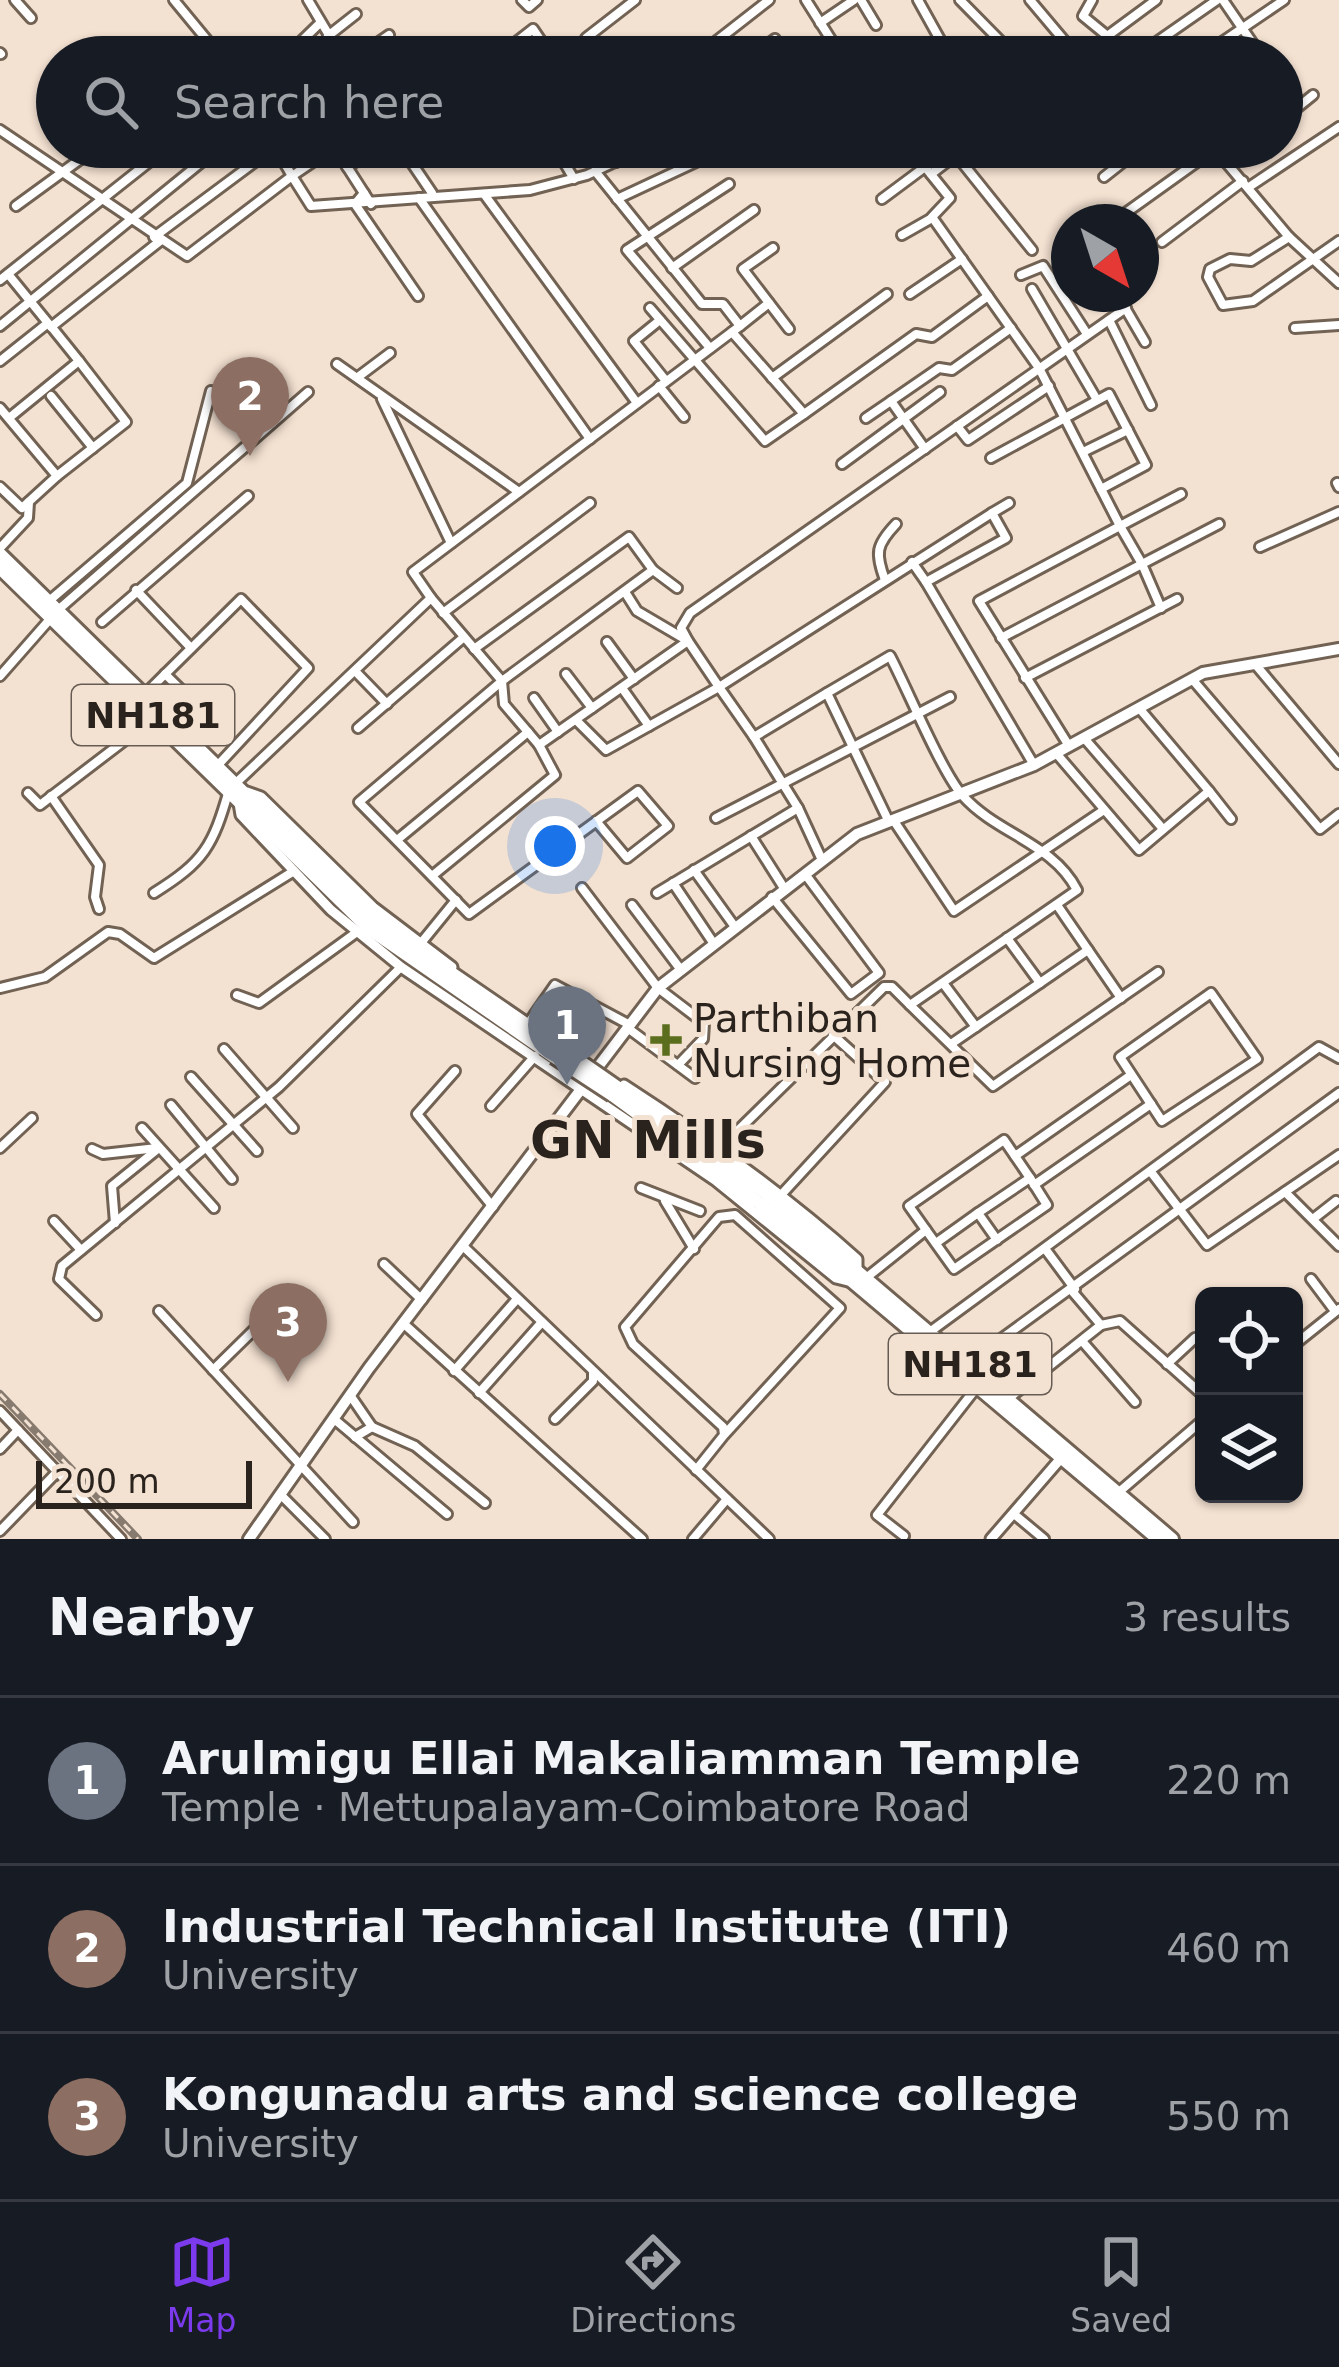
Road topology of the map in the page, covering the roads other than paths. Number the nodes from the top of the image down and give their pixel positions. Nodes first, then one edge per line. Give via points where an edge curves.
1 (15, 0) edge
2 (175, 0) edge
3 (308, 0) edge
4 (522, 0) edge
5 (537, 0) edge
6 (635, 0) edge
7 (769, 0) edge
8 (806, 0) edge
9 (857, 0) edge
10 (918, 0) edge
11 (960, 0) edge
12 (1030, 0) edge
13 (1092, 0) edge
14 (1156, 0) edge
15 (1220, 0) edge
16 (1276, 2) edge
17 (356, 14) dead end
18 (31, 18) dead end
19 (320, 23) junction
20 (820, 23) junction
21 (876, 26) dead end
22 (1242, 28) junction
23 (1110, 34) joint
24 (204, 36) edge
25 (307, 36) edge
26 (328, 36) joint
27 (589, 36) edge
28 (723, 36) edge
29 (828, 36) edge
30 (938, 36) edge
31 (997, 36) edge
32 (1060, 36) edge
33 (1163, 36) edge
34 (1231, 36) edge
35 (1248, 36) edge
36 (1313, 95) dead end
37 (1303, 103) edge
38 (1339, 127) edge
39 (0, 130) edge
40 (1303, 149) edge
41 (36, 154) edge
42 (56, 168) edge
43 (72, 168) edge
44 (141, 168) edge
45 (194, 168) edge
46 (248, 168) edge
47 (287, 168) edge
48 (304, 168) edge
49 (348, 168) edge
50 (411, 168) edge
51 (568, 168) edge
52 (602, 168) edge
53 (683, 168) edge
54 (926, 168) edge
55 (932, 168) edge
56 (966, 168) edge
57 (1115, 168) edge
58 (1187, 168) edge
59 (1232, 168) edge
60 (1272, 168) edge
61 (595, 171) junction
62 (928, 171) junction
63 (65, 174) junction
64 (292, 176) junction
65 (1104, 177) dead end
66 (574, 178) junction
67 (729, 184) dead end
68 (1246, 184) junction
69 (364, 193) junction
70 (484, 194) junction
71 (425, 198) junction
72 (617, 199) junction
73 (882, 199) dead end
74 (100, 200) junction
75 (355, 204) junction
76 (371, 204) junction
77 (1138, 204) edge
78 (16, 206) dead end
79 (754, 210) dead end
80 (932, 218) junction
81 (130, 220) junction
82 (645, 234) junction
83 (902, 235) dead end
84 (1289, 237) junction
85 (157, 239) junction
86 (1339, 241) edge
87 (1162, 242) dead end
88 (773, 248) dead end
89 (1032, 250) dead end
90 (962, 259) junction
91 (1313, 260) junction
92 (672, 268) junction
93 (1021, 275) dead end
94 (4, 276) edge
95 (1339, 282) edge
96 (1032, 289) dead end
97 (887, 294) dead end
98 (910, 294) dead end
99 (418, 296) dead end
100 (988, 296) junction
101 (30, 302) junction
102 (769, 303) junction
103 (650, 308) dead end
104 (1120, 312) edge
105 (1128, 312) edge
106 (660, 320) junction
107 (1108, 320) junction
108 (49, 325) junction
109 (1339, 325) edge
110 (0, 326) edge
111 (789, 328) dead end
112 (1011, 328) junction
113 (1295, 328) dead end
114 (736, 329) junction
115 (1087, 334) junction
116 (1145, 342) dead end
117 (710, 348) junction
118 (1068, 348) junction
119 (390, 353) dead end
120 (0, 361) edge
121 (693, 361) junction
122 (79, 362) junction
123 (337, 364) dead end
124 (1039, 368) junction
125 (357, 378) junction
126 (772, 378) junction
127 (662, 384) junction
128 (1049, 386) junction
129 (212, 391) dead end
130 (308, 392) dead end
131 (940, 392) dead end
132 (379, 394) junction
133 (51, 396) dead end
134 (891, 400) junction
135 (1097, 400) junction
136 (637, 403) junction
137 (1151, 405) dead end
138 (0, 408) edge
139 (804, 414) junction
140 (1065, 416) junction
141 (684, 417) dead end
142 (9, 418) junction
143 (866, 418) dead end
144 (904, 419) junction
145 (957, 426) junction
146 (1128, 430) junction
147 (590, 439) junction
148 (93, 448) junction
149 (925, 449) junction
150 (1083, 452) junction
151 (991, 458) dead end
152 (842, 464) dead end
153 (57, 476) junction
154 (0, 487) edge
155 (1101, 489) junction
156 (519, 492) junction
157 (1181, 494) dead end
158 (248, 496) dead end
159 (29, 501) junction
160 (590, 503) dead end
161 (1009, 503) dead end
162 (1339, 512) edge
163 (992, 513) junction
164 (896, 524) dead end
165 (1219, 524) dead end
166 (1120, 526) junction
167 (451, 543) junction
168 (1260, 547) dead end
169 (0, 551) edge
170 (912, 562) junction
171 (1142, 564) junction
172 (0, 568) edge
173 (653, 570) junction
174 (885, 580) junction
175 (926, 582) junction
176 (677, 588) dead end
177 (136, 590) junction
178 (625, 592) junction
179 (431, 598) junction
180 (1177, 599) dead end
181 (1161, 608) junction
182 (53, 610) junction
183 (443, 613) junction
184 (102, 622) dead end
185 (464, 637) junction
186 (1001, 638) junction
187 (688, 641) junction
188 (607, 642) dead end
189 (191, 648) junction
190 (474, 649) junction
191 (1337, 653) edge
192 (1256, 664) junction
193 (355, 670) junction
194 (165, 674) junction
195 (566, 674) dead end
196 (0, 676) edge
197 (1025, 678) junction
198 (634, 679) junction
199 (1192, 679) junction
200 (502, 681) junction
201 (719, 687) junction
202 (622, 688) junction
203 (146, 693) junction
204 (827, 693) junction
205 (950, 697) dead end
206 (534, 698) dead end
207 (387, 704) junction
208 (592, 708) junction
209 (1139, 708) junction
210 (920, 713) junction
211 (208, 716) dead end
212 (155, 717) junction
213 (576, 720) junction
214 (650, 726) junction
215 (358, 728) dead end
216 (558, 731) junction
217 (527, 732) junction
218 (754, 737) junction
219 (1084, 738) junction
220 (539, 745) junction
221 (852, 746) junction
222 (1069, 746) junction
223 (1056, 753) junction
224 (219, 764) junction
225 (1339, 764) edge
226 (1034, 765) junction
227 (782, 785) junction
228 (238, 790) junction
229 (1209, 791) junction
230 (28, 793) dead end
231 (51, 796) junction
232 (963, 796) junction
233 (798, 808) junction
234 (1105, 810) junction
235 (1339, 814) edge
236 (716, 818) dead end
237 (1232, 820) dead end
238 (596, 821) junction
239 (891, 821) junction
240 (1163, 830) junction
241 (751, 836) junction
242 (397, 840) junction
243 (1063, 842) dead end
244 (1043, 851) junction
245 (822, 860) junction
246 (694, 870) junction
247 (294, 871) junction
248 (804, 873) junction
249 (432, 876) junction
250 (673, 883) junction
251 (582, 888) dead end
252 (784, 888) junction
253 (154, 893) dead end
254 (657, 893) dead end
255 (772, 897) junction
256 (456, 900) junction
257 (1057, 904) junction
258 (632, 905) dead end
259 (99, 909) dead end
260 (735, 927) junction
261 (357, 932) junction
262 (1007, 938) junction
263 (421, 944) junction
264 (714, 944) junction
265 (1088, 950) junction
266 (401, 967) junction
267 (681, 970) junction
268 (1158, 972) dead end
269 (943, 983) junction
270 (1040, 983) junction
271 (0, 988) edge
272 (658, 988) junction
273 (237, 995) dead end
274 (1120, 998) junction
275 (910, 1005) junction
276 (530, 1021) junction
277 (630, 1027) junction
278 (976, 1027) junction
279 (833, 1035) junction
280 (950, 1044) junction
281 (224, 1048) dead end
282 (536, 1055) junction
283 (1339, 1058) edge
284 (678, 1066) junction
285 (599, 1069) junction
286 (455, 1071) dead end
287 (1131, 1075) junction
288 (191, 1077) dead end
289 (695, 1078) dead end
290 (585, 1088) junction
291 (1339, 1093) edge
292 (267, 1097) junction
293 (1150, 1104) junction
294 (171, 1105) dead end
295 (491, 1106) dead end
296 (32, 1118) dead end
297 (235, 1125) junction
298 (142, 1128) dead end
299 (293, 1128) dead end
300 (0, 1148) edge
301 (159, 1148) junction
302 (720, 1148) junction
303 (92, 1149) dead end
304 (207, 1149) junction
305 (256, 1151) dead end
306 (1339, 1155) edge
307 (1015, 1156) junction
308 (180, 1172) junction
309 (1150, 1172) junction
310 (232, 1179) dead end
311 (1032, 1182) junction
312 (640, 1188) dead end
313 (1285, 1192) junction
314 (781, 1195) junction
315 (665, 1201) junction
316 (1336, 1201) dead end
317 (214, 1208) dead end
318 (494, 1208) junction
319 (1180, 1210) junction
320 (700, 1211) dead end
321 (978, 1213) junction
322 (1313, 1220) junction
323 (54, 1221) dead end
324 (115, 1223) junction
325 (926, 1230) junction
326 (997, 1240) junction
327 (936, 1243) junction
328 (1338, 1243) edge
329 (464, 1246) junction
330 (694, 1249) junction
331 (81, 1250) junction
332 (1046, 1250) junction
333 (384, 1264) dead end
334 (860, 1278) junction
335 (1311, 1279) dead end
336 (1073, 1290) junction
337 (517, 1299) junction
338 (422, 1300) junction
339 (1337, 1310) edge
340 (159, 1311) dead end
341 (96, 1315) dead end
342 (266, 1318) dead end
343 (542, 1322) junction
344 (403, 1323) junction
345 (1101, 1325) junction
346 (932, 1331) junction
347 (1195, 1338) dead end
348 (1303, 1338) edge
349 (1082, 1340) junction
350 (968, 1363) junction
351 (1167, 1364) junction
352 (213, 1370) junction
353 (454, 1371) junction
354 (593, 1371) junction
355 (978, 1386) junction
356 (479, 1393) junction
357 (1203, 1395) edge
358 (350, 1396) junction
359 (1009, 1398) junction
360 (1135, 1402) dead end
361 (0, 1412) edge
362 (334, 1419) junction
363 (555, 1419) dead end
364 (372, 1427) junction
365 (1195, 1427) edge
366 (18, 1430) junction
367 (724, 1435) junction
368 (355, 1437) junction
369 (0, 1449) edge
370 (1065, 1454) junction
371 (302, 1467) junction
372 (696, 1469) junction
373 (57, 1472) junction
374 (1118, 1493) junction
375 (281, 1496) junction
376 (727, 1498) junction
377 (484, 1503) dead end
378 (447, 1514) dead end
379 (1014, 1514) junction
380 (353, 1522) dead end
381 (2, 1528) edge
382 (904, 1536) edge
383 (15, 1539) edge
384 (122, 1539) edge
385 (249, 1539) edge
386 (326, 1539) edge
387 (642, 1539) edge
388 (693, 1539) edge
389 (769, 1539) edge
390 (991, 1539) edge
391 (1044, 1539) edge
392 (1159, 1539) edge
393 (1172, 1539) edge

1 - 18 street
2 - 24 street
3 - 19 street
4 - 5 street via 529,7
6 - 27 street
7 - 28 street
8 - 20 street
9 - 20 street
9 - 21 street
10 - 30 street
11 - 31 street
12 - 32 street
13 - 23 street via 1084,16
14 - 23 street
15 - 22 street
15 - 33 street
16 - 22 street
17 - 26 street
19 - 25 street
19 - 26 street
20 - 29 street
22 - 34 street
22 - 35 street
36 - 37 street
38 - 40 street
39 - 41 street
42 - 63 street
43 - 63 street
44 - 74 street
45 - 81 street
46 - 85 street
47 - 64 street
48 - 64 street
49 - 69 street
50 - 71 street
51 - 66 street
52 - 61 street
53 - 72 street
54 - 62 street
55 - 62 street
56 - 89 street
57 - 65 street
58 - 77 street
59 - 68 street
60 - 68 street
61 - 66 street
61 - 72 street
62 - 73 street
62 - 80 street via 950,198
63 - 74 street
63 - 78 street
64 - 75 street via 311,206
64 - 85 street via 187,256
66 - 70 street
67 - 82 street
68 - 84 street
68 - 87 street
69 - 75 street
69 - 76 street
70 - 71 street
70 - 136 street
71 - 76 street
71 - 147 street
72 - 82 street
74 - 81 street
74 - 94 street
75 - 76 street
75 - 99 street
79 - 92 street
80 - 83 street
80 - 90 street
81 - 85 street
81 - 101 street
82 - 92 street
82 - 117 street via 627,250
84 - 91 street
84 - 91 street via 1251,261 1210,269 1223,304 1252,301
85 - 108 street
86 - 91 street
88 - 102 street via 742,269
90 - 98 street
90 - 100 street
91 - 95 street
92 - 114 street via 702,304 723,304
93 - 115 street via 1043,266
94 - 101 street
96 - 118 street
97 - 126 street
100 - 112 street
100 - 139 street via 932,338 916,334
101 - 108 street
101 - 110 street
102 - 111 street
102 - 114 street
103 - 106 street
104 - 107 street
105 - 116 street
106 - 121 street
106 - 127 street via 634,341
107 - 115 street
107 - 137 street
108 - 120 street
108 - 122 street
109 - 113 street
112 - 124 street
112 - 134 street
114 - 117 street
114 - 126 street
115 - 118 street
117 - 121 street
118 - 124 street
118 - 135 street
119 - 125 street
121 - 127 street
121 - 139 street via 765,441
122 - 142 street
122 - 148 street via 126,422
123 - 125 street
124 - 128 street
124 - 145 street
125 - 132 street
126 - 139 street
127 - 136 street
127 - 141 street
128 - 140 street
128 - 145 street via 968,440
129 - 182 street via 187,483
130 - 182 street
131 - 144 street
132 - 156 street
132 - 167 street
133 - 148 street
134 - 143 street
134 - 144 street
135 - 140 street
135 - 146 street via 1109,394
136 - 147 street
138 - 142 street
140 - 150 street
140 - 151 street
142 - 153 street
144 - 149 street
144 - 152 street
145 - 149 street
146 - 150 street
146 - 155 street via 1146,466
147 - 156 street
148 - 153 street
149 - 187 street via 690,613 681,628
150 - 155 street
153 - 159 street
154 - 159 street via 22,508
155 - 166 street
156 - 167 street
157 - 166 street
158 - 177 street
159 - 169 street via 28,518
160 - 183 street
161 - 163 street
162 - 168 street
163 - 170 street
163 - 175 street via 1006,538
164 - 174 street via 876,556
165 - 171 street
166 - 171 street
166 - 186 street via 980,601
167 - 179 street via 413,572
169 - 182 highway, NH181
170 - 174 street
170 - 175 street
171 - 181 street
171 - 186 street
172 - 182 highway, NH181
173 - 176 street
173 - 178 street
173 - 190 street via 629,537
174 - 201 street
175 - 226 street
177 - 184 street
177 - 189 street
178 - 187 street via 637,611
178 - 200 street
179 - 183 street
179 - 193 street
180 - 181 street
181 - 197 street
182 - 196 street
182 - 203 highway, NH181
182 - 212 highway, NH181
183 - 185 street
185 - 190 street
185 - 207 street
186 - 197 street
187 - 198 street
187 - 201 street
188 - 198 street
189 - 194 street
189 - 224 street via 241,598 308,668
190 - 200 street
191 - 192 main road
192 - 199 main road
192 - 225 street
193 - 207 street
193 - 228 street
194 - 203 street
194 - 211 street
195 - 208 street
197 - 222 street
198 - 202 street
199 - 209 main road
199 - 235 street via 1320,829
200 - 217 street via 504,704
200 - 242 street via 359,802
201 - 214 street
201 - 218 street
202 - 208 street
202 - 214 street
203 - 224 highway, NH181
204 - 210 street via 890,656
204 - 218 street
204 - 221 street
205 - 210 street
206 - 216 street
207 - 215 street
208 - 213 street
209 - 219 main road
209 - 229 street
210 - 221 street
210 - 232 street
212 - 228 highway, NH181
212 - 231 street
213 - 214 street via 606,750
213 - 216 street
216 - 220 street
217 - 220 street
217 - 242 street
218 - 227 street
219 - 222 main road
219 - 240 street
220 - 249 street via 555,776
221 - 227 street
221 - 239 street
222 - 223 main road
223 - 226 main road
223 - 234 street
224 - 228 highway, NH181
226 - 232 main road
227 - 233 street
227 - 236 street
228 - 247 street via 241,815
228 - 253 street via 214,843
228 - 263 street via 261,797
228 - 334 highway, NH181, bridge via 341,904 761,1197
229 - 237 street
229 - 240 street
230 - 231 street via 40,805
231 - 259 street via 99,865
232 - 239 main road
232 - 244 street
233 - 241 street
233 - 245 street
234 - 240 street via 1139,850
234 - 244 street
238 - 238 street via 638,791 668,826 627,858
238 - 256 street via 469,914
239 - 244 street via 954,911
239 - 245 main road
241 - 246 street
241 - 252 street
242 - 249 street
243 - 244 street
244 - 257 street via 1077,890
245 - 248 main road
246 - 250 street
246 - 260 street
247 - 261 street
247 - 271 street via 154,958 108,932 45,977
248 - 252 main road
248 - 255 street via 879,973 851,994
249 - 256 street
250 - 254 street
250 - 264 street
251 - 272 street
252 - 255 main road
255 - 260 main road
256 - 263 street
257 - 262 street
257 - 265 street
258 - 267 street
260 - 264 main road
261 - 266 street
261 - 273 street via 259,1003
262 - 269 street
262 - 270 street
263 - 276 street
264 - 267 main road
265 - 270 street
265 - 274 street
266 - 282 street
266 - 292 street
267 - 272 main road
268 - 274 street
269 - 275 street
269 - 278 street
270 - 278 street
272 - 277 main road
272 - 284 street via 704,1023 704,1039
274 - 280 street via 993,1086
275 - 279 street via 884,987
275 - 280 street
276 - 277 street via 555,985
276 - 285 street
277 - 284 street
277 - 285 main road
278 - 280 street
279 - 302 street
279 - 314 street via 885,1082
281 - 292 street
282 - 290 street
282 - 295 street
283 - 309 street via 1319,1047
284 - 289 street
285 - 290 main road
285 - 302 street
286 - 318 street via 417,1114
287 - 293 street
287 - 293 street via 1120,1057 1210,993 1257,1059 1162,1120
287 - 307 street
288 - 297 street
290 - 318 main road
290 - 334 street via 836,1278
291 - 319 street
292 - 297 street
292 - 299 street
293 - 311 street
294 - 304 street
296 - 300 street
297 - 304 street
297 - 305 street
298 - 301 street
301 - 303 street
301 - 308 street
301 - 324 street via 112,1186
302 - 314 street
304 - 308 street
304 - 310 street
306 - 313 street
307 - 311 street
307 - 325 street via 1004,1140 909,1206
308 - 317 street
308 - 324 street
309 - 319 street
309 - 332 street
311 - 321 street
311 - 326 street via 1047,1205
312 - 315 street
313 - 319 street via 1207,1245
313 - 322 street
314 - 334 street via 856,1259
315 - 320 street
315 - 330 street
316 - 322 street
318 - 329 main road
319 - 336 street
321 - 326 street
321 - 327 street
322 - 328 street
323 - 331 street
324 - 331 street
325 - 327 street
325 - 334 street
326 - 327 street via 954,1269
329 - 337 street
329 - 338 main road
330 - 367 street via 624,1332
330 - 367 street via 719,1217 735,1215 840,1308
331 - 341 street via 59,1279
332 - 336 street
332 - 346 street
333 - 338 street
334 - 346 highway, NH181
334 - 355 highway, NH181
335 - 339 street
336 - 345 street
336 - 350 street
337 - 343 street
337 - 353 street
338 - 344 main road
339 - 348 street
340 - 352 street
342 - 352 street
343 - 354 street
343 - 356 street
344 - 353 street
344 - 358 main road
345 - 349 street
345 - 351 street via 1120,1321
346 - 350 highway, NH181
347 - 351 street
349 - 359 street
349 - 360 street
350 - 359 highway, NH181
351 - 357 street
352 - 371 street
353 - 356 street
354 - 363 street via 593,1381
354 - 372 street
355 - 370 highway, NH181
355 - 382 street via 877,1514
356 - 387 street
358 - 362 main road
358 - 364 street
359 - 370 highway, NH181
361 - 366 street
362 - 368 street
362 - 371 main road
364 - 368 street
364 - 377 street via 415,1446
365 - 374 street
366 - 369 street
366 - 373 street
367 - 372 street
368 - 378 street
370 - 374 highway, NH181
370 - 379 street
370 - 392 highway, NH181
371 - 375 main road
371 - 380 street
372 - 376 street
373 - 381 street
373 - 384 street
374 - 393 highway, NH181
375 - 385 main road
375 - 386 street
376 - 388 street
376 - 389 street
379 - 390 street
379 - 391 street
381 - 383 street

